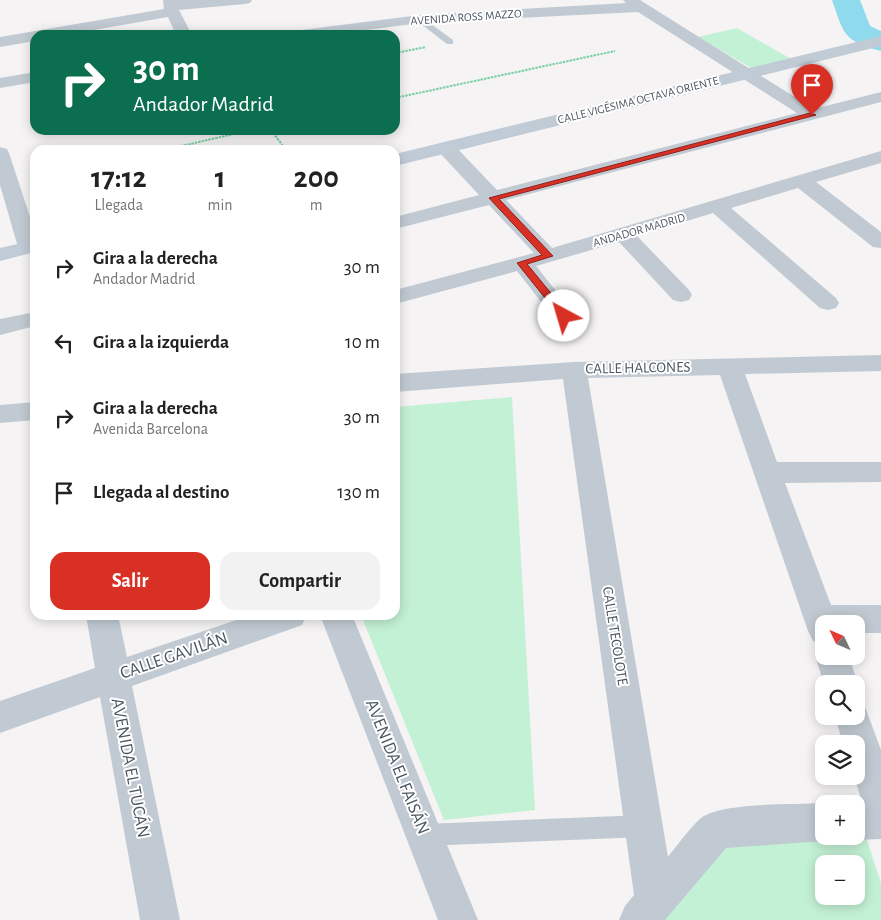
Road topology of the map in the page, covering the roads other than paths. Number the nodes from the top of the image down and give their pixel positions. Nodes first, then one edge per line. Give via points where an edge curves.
1 (245, 0) edge
2 (636, 3) edge
3 (171, 6) edge
4 (420, 19) junction
5 (62, 30) edge
6 (182, 30) edge
7 (331, 30) edge
8 (30, 37) edge
9 (881, 41) edge
10 (0, 42) edge
11 (450, 42) dead end
12 (744, 74) junction
13 (30, 78) edge
14 (0, 83) edge
15 (881, 97) edge
16 (812, 115) junction
17 (446, 148) junction
18 (0, 153) edge
19 (881, 157) edge
20 (400, 159) edge
21 (802, 180) junction
22 (493, 198) junction
23 (718, 207) junction
24 (400, 222) edge
25 (623, 234) junction
26 (30, 241) edge
27 (881, 242) edge
28 (30, 247) edge
29 (0, 254) edge
30 (548, 256) junction
31 (522, 263) junction
32 (681, 295) dead end
33 (400, 296) edge
34 (828, 303) dead end
35 (564, 316) dead end
36 (30, 320) edge
37 (0, 327) edge
38 (881, 363) edge
39 (729, 366) junction
40 (574, 370) junction
41 (400, 383) edge
42 (30, 411) edge
43 (0, 414) edge
44 (881, 472) edge
45 (766, 473) junction
46 (818, 615) edge
47 (881, 619) edge
48 (103, 620) edge
49 (277, 620) edge
50 (338, 620) edge
51 (865, 621) edge
52 (113, 678) junction
53 (0, 717) edge
54 (855, 725) edge
55 (881, 804) edge
56 (881, 820) edge
57 (865, 821) edge
58 (815, 822) edge
59 (644, 826) junction
60 (424, 835) junction
61 (647, 911) edge
62 (160, 920) edge
63 (458, 920) edge

1 - 3 street
2 - 4 street, AVENIDA ROSS MAZZO
2 - 12 street
3 - 5 street
3 - 6 street
4 - 7 street, AVENIDA ROSS MAZZO
4 - 11 lane
8 - 10 street
9 - 12 main road, CALLE VIGÉSIMA OCTAVA ORIENTE
12 - 16 street
12 - 17 main road, CALLE VIGÉSIMA OCTAVA ORIENTE
13 - 14 street
15 - 16 street
16 - 22 street
17 - 20 main road, CALLE VIGÉSIMA OCTAVA ORIENTE
17 - 22 street
18 - 26 street
19 - 21 street, ANDADOR MADRID
21 - 23 street, ANDADOR MADRID
21 - 27 street
22 - 24 street
22 - 30 street
23 - 25 street, ANDADOR MADRID
23 - 34 street
25 - 30 street, ANDADOR MADRID
25 - 32 street
28 - 29 main road
30 - 31 street, ANDADOR MADRID
31 - 33 street, ANDADOR MADRID
31 - 35 street
36 - 37 street
38 - 39 street, CALLE HALCONES
39 - 40 street, CALLE HALCONES
39 - 45 street
40 - 41 street, CALLE HALCONES
40 - 59 street, CALLE TECOLOTE
42 - 43 street
44 - 45 street
45 - 46 street
47 - 51 street
48 - 52 street, AVENIDA EL TUCÁN
49 - 52 street, CALLE GAVILÁN
50 - 60 street, AVENIDA EL FAISÁN
52 - 53 street, CALLE GAVILÁN
52 - 62 street, AVENIDA EL TUCÁN
54 - 55 street
56 - 57 street
58 - 61 street via 716,830
59 - 60 lane
59 - 61 street, CALLE TECOLOTE
60 - 63 street, AVENIDA EL FAISÁN

